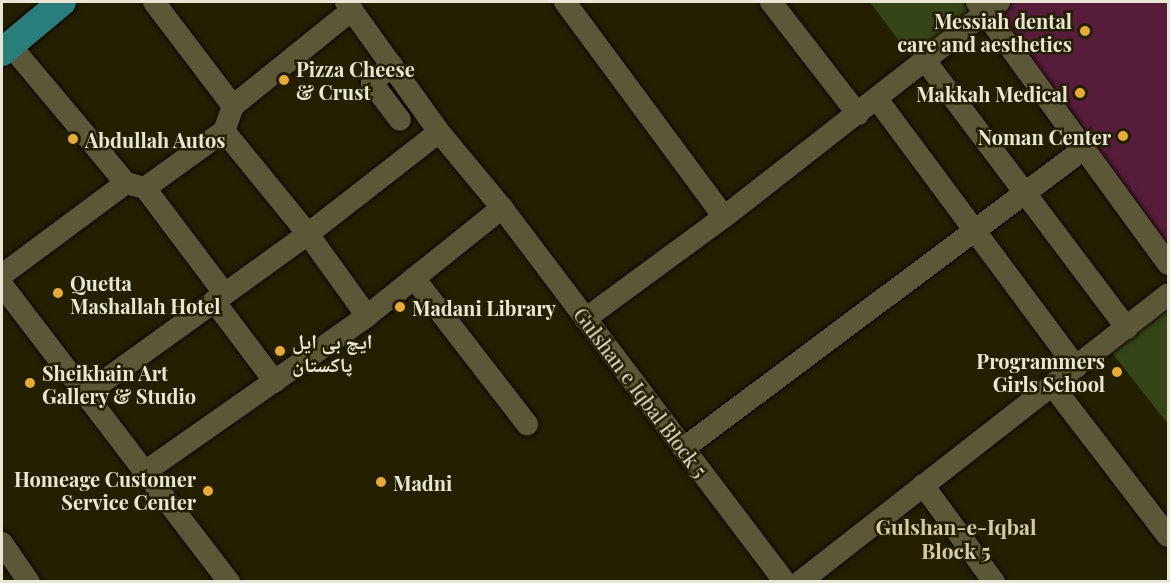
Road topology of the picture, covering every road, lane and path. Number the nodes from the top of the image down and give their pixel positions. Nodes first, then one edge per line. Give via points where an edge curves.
1 (62, 2) edge
2 (154, 2) edge
3 (565, 2) edge
4 (771, 2) edge
5 (987, 5) edge
6 (349, 6) edge
7 (6, 49) edge
8 (924, 59) junction
9 (392, 65) junction
10 (877, 99) junction
11 (232, 106) junction
12 (858, 114) junction
13 (400, 120) dead end
14 (225, 131) junction
15 (440, 132) junction
16 (1083, 149) junction
17 (136, 185) junction
18 (1024, 193) junction
19 (502, 208) junction
20 (724, 218) junction
21 (975, 231) junction
22 (308, 234) junction
23 (1168, 264) edge
24 (2, 275) edge
25 (414, 278) junction
26 (1168, 295) edge
27 (219, 297) junction
28 (6, 298) edge
29 (367, 316) junction
30 (585, 319) junction
31 (1127, 328) junction
32 (1076, 367) junction
33 (275, 382) junction
34 (1052, 386) junction
35 (86, 394) junction
36 (527, 424) dead end
37 (684, 448) junction
38 (146, 471) junction
39 (923, 485) junction
40 (1168, 537) edge
41 (2, 543) edge
42 (29, 582) edge
43 (229, 582) edge
44 (785, 582) edge
45 (800, 582) edge
46 (994, 582) edge

1 - 7 main road
2 - 11 street
3 - 20 street
4 - 12 street
5 - 8 street
5 - 16 street
6 - 9 street, Gulshan e Iqbal Block 5
6 - 11 street
7 - 17 street
8 - 10 street
8 - 18 street
9 - 13 street via 372,83
9 - 15 street, Gulshan e Iqbal Block 5
10 - 12 street
10 - 21 street
11 - 14 street
12 - 20 street
14 - 17 street
14 - 22 street
15 - 19 street, Gulshan e Iqbal Block 5
15 - 22 street
16 - 18 street
16 - 23 street
17 - 24 street
17 - 27 street
18 - 21 street
18 - 31 street
19 - 25 street
19 - 30 street, Gulshan e Iqbal Block 5
20 - 30 street
21 - 32 street
21 - 37 street
22 - 27 street
22 - 29 street
25 - 29 street
25 - 36 street
26 - 31 street
27 - 33 street
27 - 35 street
28 - 35 street
29 - 33 street
30 - 37 street, Gulshan e Iqbal Block 5
31 - 32 street
32 - 34 street
33 - 38 street
34 - 39 street
34 - 40 street
35 - 38 street
37 - 44 street, Gulshan e Iqbal Block 5
38 - 43 street
39 - 45 street
39 - 46 street
41 - 42 street

